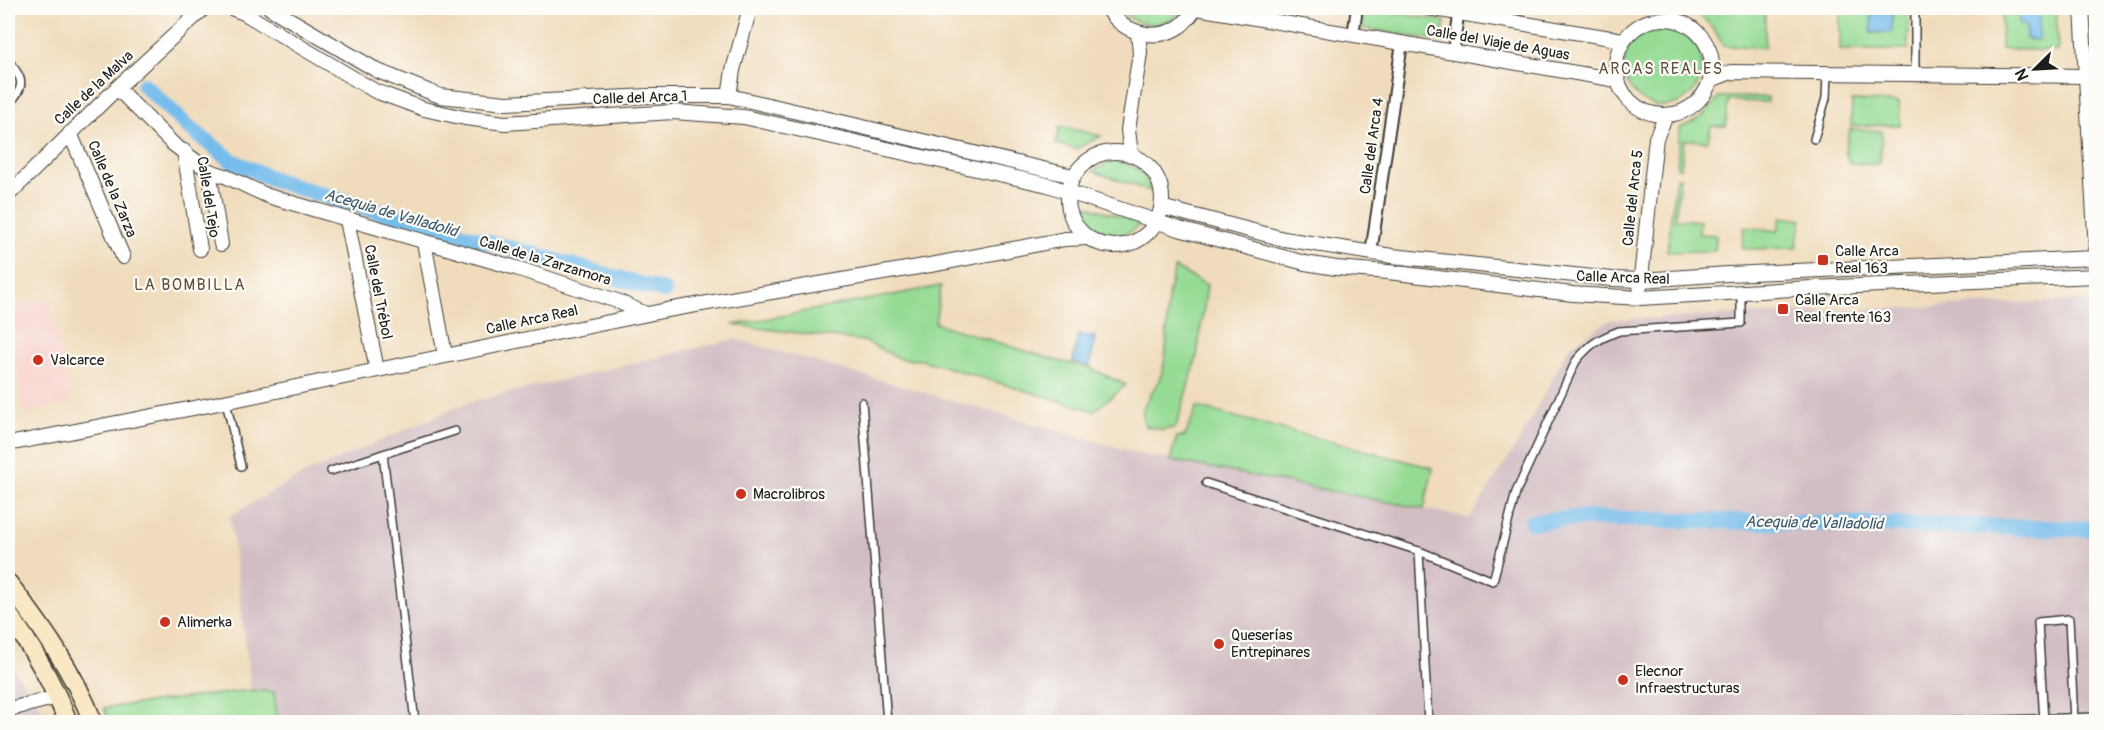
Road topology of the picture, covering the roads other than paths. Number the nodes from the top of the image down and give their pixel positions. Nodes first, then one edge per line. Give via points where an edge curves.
1 (204, 8) edge
2 (231, 8) edge
3 (270, 8) edge
4 (750, 8) edge
5 (1108, 8) edge
6 (1197, 8) edge
7 (1357, 8) edge
8 (1428, 8) edge
9 (1915, 8) edge
10 (2082, 8) edge
11 (1458, 10) edge
12 (1667, 13) edge
13 (1145, 34) junction
14 (1353, 35) junction
15 (1623, 40) junction
16 (1402, 43) junction
17 (1453, 52) junction
18 (8, 60) edge
19 (1712, 63) junction
20 (1731, 72) junction
21 (1827, 73) junction
22 (1915, 74) junction
23 (2091, 76) edge
24 (1617, 80) junction
25 (1711, 80) junction
26 (117, 88) junction
27 (729, 96) junction
28 (8, 105) edge
29 (1650, 114) junction
30 (1666, 116) junction
31 (1128, 130) junction
32 (70, 133) junction
33 (1656, 138) junction
34 (1814, 139) dead end
35 (184, 150) junction
36 (1116, 151) junction
37 (1131, 154) junction
38 (209, 171) junction
39 (1073, 176) junction
40 (1068, 192) junction
41 (8, 195) edge
42 (1161, 207) junction
43 (347, 220) junction
44 (1156, 222) junction
45 (1077, 228) junction
46 (1088, 238) junction
47 (1065, 239) junction
48 (424, 242) junction
49 (221, 244) dead end
50 (200, 249) dead end
51 (2097, 251) edge
52 (1371, 253) junction
53 (123, 257) dead end
54 (2097, 258) edge
55 (2097, 276) edge
56 (1641, 280) junction
57 (1740, 293) junction
58 (1640, 298) junction
59 (646, 314) junction
60 (445, 355) junction
61 (377, 370) junction
62 (226, 401) junction
63 (862, 402) dead end
64 (455, 431) dead end
65 (8, 444) edge
66 (383, 454) junction
67 (241, 466) dead end
68 (332, 471) dead end
69 (1206, 483) dead end
70 (1419, 551) junction
71 (8, 583) edge
72 (8, 615) edge
73 (58, 697) junction
74 (8, 707) edge
75 (2097, 717) edge
76 (2074, 720) edge
77 (2044, 721) edge
78 (68, 723) edge
79 (93, 723) edge
80 (415, 723) edge
81 (887, 723) edge
82 (1428, 723) edge
83 (1932, 723) edge

1 - 26 street, Calle de la Malva
2 - 40 street, Calle del Arca 1 via 375,91 424,109 505,123 673,112 744,117 1048,184
3 - 27 street, Calle del Arca 1 via 378,71 440,96 506,103
4 - 27 street
5 - 13 street via 1118,21
6 - 13 street via 1178,28
6 - 14 street, Calle del Viaje de Aguas
7 - 14 street
8 - 11 street, Calle del Viaje de Aguas
9 - 22 lane
10 - 23 street
11 - 15 street, Calle del Viaje de Aguas
11 - 17 street
12 - 15 street via 1639,25
12 - 19 street via 1700,35
13 - 31 street
14 - 16 street, Calle del Viaje de Aguas
15 - 24 street via 1615,66
16 - 17 street, Calle del Viaje de Aguas
16 - 52 street, Calle del Arca 4
17 - 24 street, Calle del Viaje de Aguas
18 - 28 lane via 22,82 20,93
19 - 20 street
19 - 25 street
20 - 21 street
20 - 25 street
21 - 22 street
21 - 34 lane via 1826,98
22 - 23 street
23 - 51 street
24 - 29 street via 1629,101
25 - 30 street via 1694,105
26 - 32 street, Calle de la Malva
26 - 35 street, Calle de la Zarzamora via 173,144
27 - 39 street, Calle del Arca 1
29 - 30 street
29 - 33 street, Calle del Arca 5
30 - 33 street, Calle del Arca 5
31 - 36 street
31 - 37 street
32 - 41 street, Calle de la Malva
32 - 53 street, Calle de la Zarza
33 - 56 street, Calle del Arca 5
35 - 38 street, Calle de la Zarzamora
35 - 50 street, Calle del Tejo
36 - 37 street
36 - 39 street via 1090,158
37 - 42 street via 1154,172 1162,194
38 - 43 street, Calle de la Zarzamora via 268,196
38 - 49 street
39 - 40 street
40 - 44 street, Calle Arca Real
40 - 45 street
42 - 44 street
42 - 52 street, Calle Arca Real via 1284,239
43 - 48 street, Calle de la Zarzamora
43 - 61 street, Calle del Trébol
44 - 46 street, Calle Arca Real via 1141,238 1122,245 1104,245
44 - 58 street, Calle Arca Real via 1336,268
45 - 46 street, Calle Arca Real
45 - 47 street
46 - 47 street, Calle Arca Real
47 - 59 street, Calle Arca Real
48 - 59 street, Calle de la Zarzamora via 516,268
48 - 60 street
52 - 56 street, Calle Arca Real
54 - 56 street, Calle Arca Real
55 - 57 street, Calle Arca Real
56 - 58 street, Calle del Arca 5
57 - 58 street, Calle Arca Real
57 - 70 lane via 1741,323 1619,332 1589,345 1576,361 1516,492 1493,581
59 - 60 street, Calle Arca Real
60 - 61 street, Calle Arca Real
61 - 62 street, Calle Arca Real
62 - 65 street, Calle Arca Real
62 - 67 lane
63 - 81 lane
64 - 66 lane
66 - 68 lane
66 - 80 lane
69 - 70 lane
70 - 82 lane
71 - 79 main road via 67,665
72 - 73 main road
73 - 74 street
73 - 78 main road
75 - 76 lane
76 - 77 lane
76 - 77 lane via 2069,619 2038,622
77 - 83 lane

